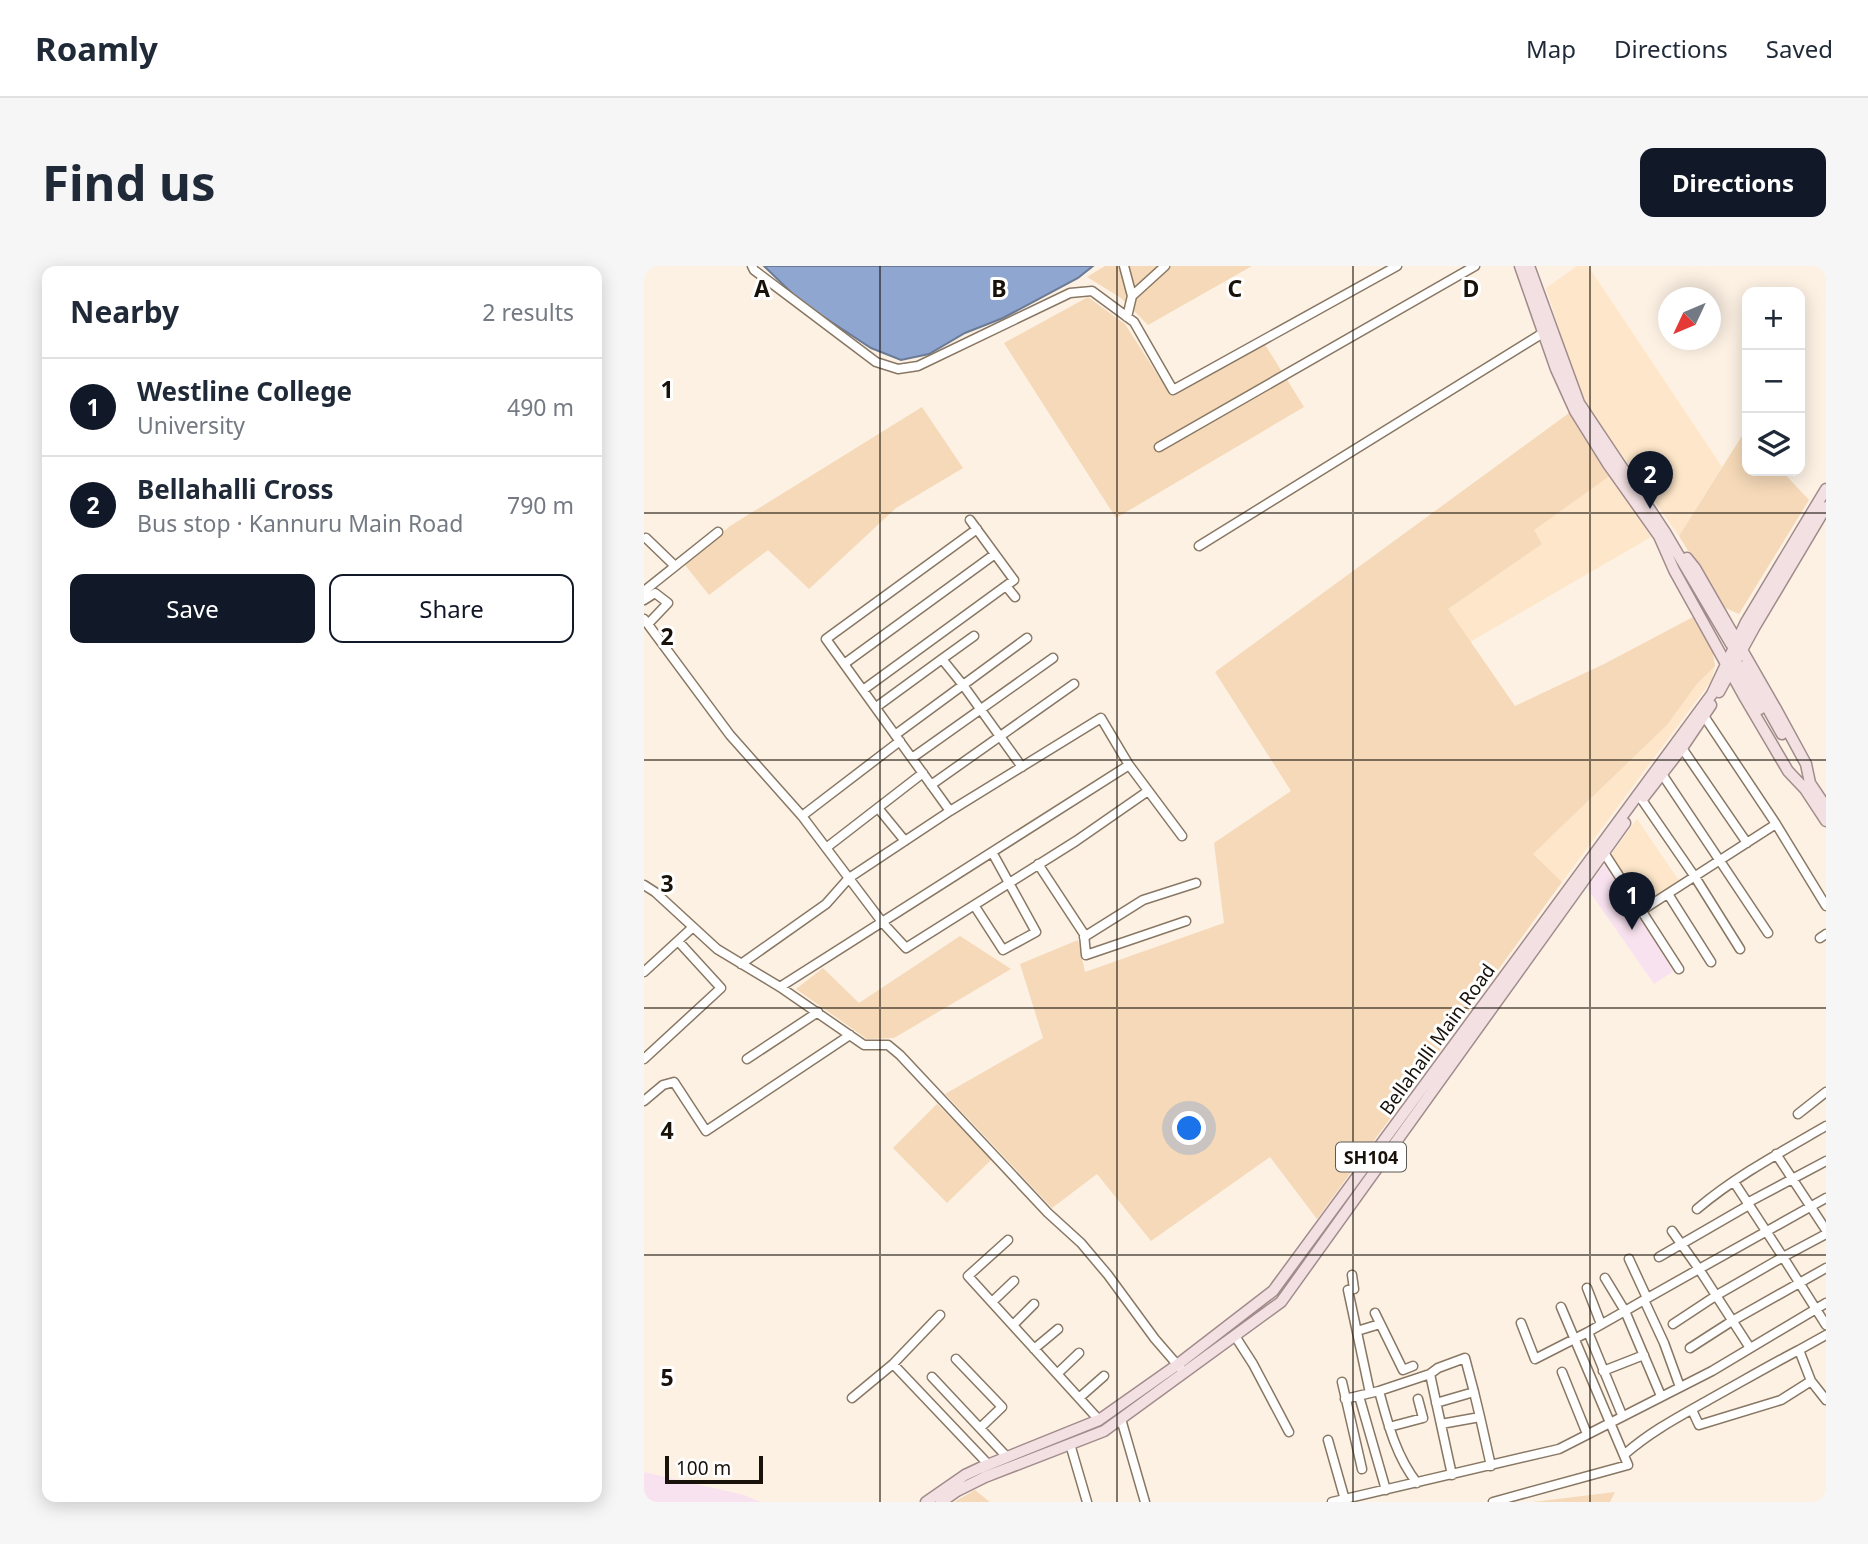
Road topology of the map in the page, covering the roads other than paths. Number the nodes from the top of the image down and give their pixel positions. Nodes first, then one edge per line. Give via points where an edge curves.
1 (752, 266) edge
2 (1124, 266) edge
3 (1165, 266) edge
4 (1397, 266) edge
5 (1475, 266) edge
6 (1520, 266) edge
7 (1529, 266) edge
8 (1132, 296) junction
9 (1127, 317) junction
10 (1544, 333) junction
11 (1159, 447) dead end
12 (1826, 489) edge
13 (1826, 508) edge
14 (970, 520) dead end
15 (977, 529) junction
16 (718, 532) dead end
17 (1662, 534) junction
18 (646, 538) edge
19 (1199, 546) dead end
20 (995, 554) junction
21 (676, 566) junction
22 (1006, 586) junction
23 (644, 591) edge
24 (1015, 597) dead end
25 (644, 600) edge
26 (1725, 620) junction
27 (646, 621) edge
28 (1750, 625) junction
29 (974, 636) dead end
30 (1027, 638) dead end
31 (1730, 646) junction
32 (1053, 658) dead end
33 (942, 659) junction
34 (844, 664) junction
35 (1738, 666) junction
36 (1073, 684) dead end
37 (963, 685) junction
38 (1715, 686) junction
39 (863, 690) junction
40 (1716, 698) junction
41 (1745, 698) junction
42 (879, 705) dead end
43 (981, 709) junction
44 (1704, 716) junction
45 (1000, 735) junction
46 (897, 738) junction
47 (1682, 748) junction
48 (912, 758) junction
49 (1129, 765) junction
50 (1022, 767) junction
51 (923, 773) junction
52 (1662, 774) junction
53 (931, 785) junction
54 (1808, 786) junction
55 (1148, 791) junction
56 (1642, 800) junction
57 (1826, 807) edge
58 (878, 808) junction
59 (950, 811) junction
60 (802, 816) junction
61 (1826, 821) edge
62 (1776, 824) junction
63 (1182, 836) dead end
64 (905, 841) junction
65 (1747, 843) junction
66 (826, 848) junction
67 (1602, 850) junction
68 (992, 852) junction
69 (1720, 860) junction
70 (1038, 864) junction
71 (1695, 877) junction
72 (849, 878) junction
73 (1008, 883) junction
74 (1196, 883) dead end
75 (644, 885) edge
76 (1668, 894) junction
77 (974, 905) junction
78 (1826, 906) edge
79 (1641, 911) junction
80 (1186, 921) dead end
81 (882, 922) junction
82 (693, 927) junction
83 (1768, 933) dead end
84 (1084, 937) junction
85 (678, 941) junction
86 (1740, 949) dead end
87 (1711, 962) dead end
88 (741, 964) junction
89 (1679, 969) dead end
90 (644, 972) edge
91 (780, 987) junction
92 (818, 1012) junction
93 (850, 1035) junction
94 (644, 1059) edge
95 (747, 1059) dead end
96 (1826, 1092) edge
97 (644, 1101) edge
98 (1798, 1114) dead end
99 (1826, 1126) edge
100 (1776, 1154) junction
101 (1826, 1161) edge
102 (1793, 1180) junction
103 (1734, 1182) junction
104 (1826, 1198) edge
105 (1748, 1204) junction
106 (1811, 1207) junction
107 (1697, 1209) dead end
108 (1766, 1230) junction
109 (1672, 1231) dead end
110 (1826, 1232) edge
111 (1008, 1240) dead end
112 (1681, 1243) junction
113 (1659, 1257) dead end
114 (1783, 1257) junction
115 (1629, 1259) dead end
116 (1826, 1268) edge
117 (1699, 1269) junction
118 (1352, 1275) dead end
119 (1605, 1278) dead end
120 (1014, 1281) dead end
121 (1800, 1283) junction
122 (1587, 1289) dead end
123 (1717, 1295) junction
124 (1645, 1299) junction
125 (992, 1302) junction
126 (1826, 1303) edge
127 (1034, 1304) dead end
128 (1561, 1307) dead end
129 (1817, 1308) junction
130 (1625, 1311) junction
131 (1375, 1313) dead end
132 (940, 1315) dead end
133 (1732, 1321) junction
134 (1521, 1323) dead end
135 (1380, 1324) junction
136 (1601, 1324) junction
137 (1673, 1324) dead end
138 (1013, 1325) junction
139 (1826, 1325) edge
140 (1058, 1329) dead end
141 (1357, 1331) junction
142 (1588, 1332) junction
143 (1826, 1335) edge
144 (1235, 1336) junction
145 (1574, 1340) junction
146 (1690, 1348) dead end
147 (1750, 1348) junction
148 (1034, 1349) junction
149 (1799, 1350) junction
150 (1079, 1353) dead end
151 (1644, 1355) junction
152 (956, 1359) dead end
153 (893, 1364) junction
154 (1177, 1365) junction
155 (1413, 1366) dead end
156 (1603, 1371) junction
157 (1562, 1372) dead end
158 (1057, 1374) junction
159 (1185, 1374) junction
160 (1430, 1374) junction
161 (1104, 1376) dead end
162 (932, 1377) dead end
163 (1811, 1381) junction
164 (1342, 1382) dead end
165 (1680, 1387) junction
166 (1374, 1392) junction
167 (1474, 1392) junction
168 (1359, 1396) junction
169 (1661, 1396) junction
170 (852, 1398) dead end
171 (1079, 1398) junction
172 (1345, 1399) junction
173 (1418, 1399) dead end
174 (1826, 1400) edge
175 (1436, 1403) junction
176 (1692, 1410) junction
177 (1622, 1415) junction
178 (1480, 1417) junction
179 (1121, 1419) junction
180 (1099, 1420) junction
181 (1610, 1421) junction
182 (1441, 1424) junction
183 (1389, 1427) junction
184 (980, 1428) junction
185 (1289, 1432) dead end
186 (1587, 1434) junction
187 (1328, 1440) dead end
188 (1070, 1444) junction
189 (1625, 1454) junction
190 (1007, 1457) junction
191 (988, 1464) junction
192 (1492, 1466) junction
193 (1362, 1469) dead end
194 (1451, 1475) junction
195 (1418, 1483) junction
196 (1386, 1490) junction
197 (1345, 1500) junction
198 (926, 1502) edge
199 (941, 1502) edge
200 (1087, 1502) edge
201 (1145, 1502) edge
202 (1332, 1502) edge
203 (1493, 1502) edge

1 - 9 street via 876,362 898,369 918,366 1070,293 1092,291
2 - 8 street
3 - 8 street
4 - 9 street via 1173,390
5 - 11 street
6 - 10 main road
7 - 17 main road via 1579,403
8 - 9 street
10 - 17 main road via 1575,411 1608,464
10 - 19 street
12 - 28 main road, SH104
13 - 28 main road, SH104
14 - 15 street
15 - 20 street
15 - 34 street via 826,639
16 - 21 street
17 - 26 main road via 1695,568
17 - 31 main road
17 - 31 main road via 1688,570
18 - 21 street
20 - 22 street via 1014,580
20 - 34 street
21 - 23 street
22 - 24 street
22 - 39 street
25 - 27 street via 654,593 668,603
26 - 28 main road
26 - 31 main road
27 - 60 street via 730,735
28 - 31 main road, SH104
28 - 35 main road via 1751,641
29 - 33 street
30 - 37 street
31 - 35 main road, SH104
31 - 35 main road
31 - 35 main road
31 - 38 main road
32 - 43 street
33 - 37 street
33 - 42 street
34 - 39 street
35 - 38 main road, Bellahalli Main Road / SH104
35 - 40 main road, Bellahalli Main Road / SH104
35 - 41 main road
35 - 54 main road
35 - 54 main road via 1805,764
36 - 45 street
37 - 43 street
37 - 46 street
38 - 67 main road, Bellahalli Main Road / SH104
39 - 46 street
40 - 41 main road via 1731,688
40 - 44 main road, Bellahalli Main Road / SH104
41 - 54 main road via 1788,771
43 - 45 street
43 - 48 street
44 - 47 main road, Bellahalli Main Road / SH104
44 - 62 street
45 - 50 street
45 - 53 street
46 - 48 street
46 - 60 street
47 - 52 main road, Bellahalli Main Road / SH104
47 - 65 street
48 - 51 street
49 - 50 street via 1101,718
49 - 55 street
49 - 68 street
50 - 59 street
51 - 53 street
51 - 58 street
52 - 56 main road, Bellahalli Main Road / SH104
52 - 69 street
53 - 59 street
54 - 57 main road
54 - 61 main road
55 - 63 street
55 - 70 street
56 - 67 main road, Bellahalli Main Road / SH104
56 - 71 street
58 - 64 street
58 - 66 street
59 - 64 street
60 - 66 street
62 - 65 street
62 - 78 street
64 - 72 street
65 - 69 street
66 - 72 street
67 - 79 street
67 - 144 main road, Bellahalli Main Road / SH104 via 1281,1302
67 - 154 main road, Bellahalli Main Road / SH104 via 1273,1292
68 - 73 street
68 - 81 street
69 - 71 street
69 - 83 street
70 - 73 street
70 - 84 street
71 - 76 street
71 - 86 street
72 - 81 street
72 - 88 street via 826,904
73 - 77 street
73 - 77 street via 1036,932 1003,950
74 - 84 street via 1143,900
75 - 82 street
76 - 79 street
76 - 87 street
77 - 81 street via 905,948
79 - 89 street
80 - 84 street via 1086,955
81 - 91 street
82 - 85 street
82 - 88 street
85 - 90 street
85 - 94 street via 721,988
88 - 91 street
91 - 92 street
92 - 93 street
92 - 95 street
93 - 97 street via 706,1130 674,1082
93 - 154 street via 864,1045 888,1045 900,1055 1081,1243
96 - 98 street
99 - 100 street
100 - 102 street
100 - 103 street
101 - 102 street
102 - 105 street
102 - 106 street
103 - 105 street
103 - 107 street
104 - 106 street
105 - 108 street
105 - 112 street
106 - 108 street
106 - 110 street
108 - 114 street
108 - 117 street
109 - 112 street
110 - 114 street
111 - 125 street via 968,1276
112 - 113 street
112 - 117 street
114 - 121 street
114 - 123 street
115 - 124 street
116 - 121 street
117 - 123 street
117 - 124 street
118 - 141 street via 1354,1292 1348,1290
119 - 130 street
120 - 125 street
121 - 129 street
121 - 133 street
122 - 136 street
123 - 133 street
123 - 137 street
124 - 130 street
124 - 165 street
125 - 138 street
126 - 129 street
127 - 138 street
128 - 145 street
129 - 139 street
129 - 147 street
130 - 136 street
130 - 151 street
131 - 135 street
132 - 153 street
133 - 146 street
133 - 147 street
134 - 145 street via 1535,1359
135 - 141 street
135 - 155 street via 1404,1370
136 - 142 street
138 - 148 street
140 - 148 street
141 - 166 street
142 - 145 street
142 - 156 street
143 - 149 street
144 - 159 main road, Bellahalli Main Road / SH104
144 - 185 street
145 - 181 street
147 - 165 street
148 - 158 street
149 - 163 street
149 - 176 street
150 - 158 street
151 - 156 street
151 - 169 street
152 - 184 street via 1002,1407
153 - 170 street
153 - 191 street
154 - 159 street
154 - 180 main road, Bellahalli Main Road / SH104
156 - 177 street
157 - 186 street
158 - 171 street
159 - 179 main road, Bellahalli Main Road / SH104
160 - 166 street
160 - 167 street via 1465,1358
160 - 175 street
161 - 171 street
162 - 184 street
163 - 174 street
163 - 176 street via 1781,1400 1699,1424
164 - 172 street
165 - 169 street
166 - 168 street
166 - 183 street
167 - 175 street
167 - 178 street
168 - 172 street
168 - 196 street
169 - 177 street
171 - 180 street
172 - 193 street
173 - 183 street via 1423,1418
175 - 182 street
176 - 189 street
177 - 181 street
178 - 182 street
178 - 192 street
179 - 188 main road, Bellahalli Main Road / SH104
179 - 201 street
180 - 190 main road, Bellahalli Main Road / SH104
181 - 186 street
181 - 189 street
182 - 194 street
183 - 195 street
184 - 190 street
186 - 192 street via 1559,1449
187 - 197 street
188 - 199 main road, Bellahalli Main Road / SH104 via 985,1477
188 - 200 street
189 - 203 street via 1628,1465
190 - 191 main road, Bellahalli Main Road / SH104
191 - 198 main road, Bellahalli Main Road / SH104
192 - 194 street
194 - 195 street
195 - 196 street
196 - 197 street
197 - 202 street

